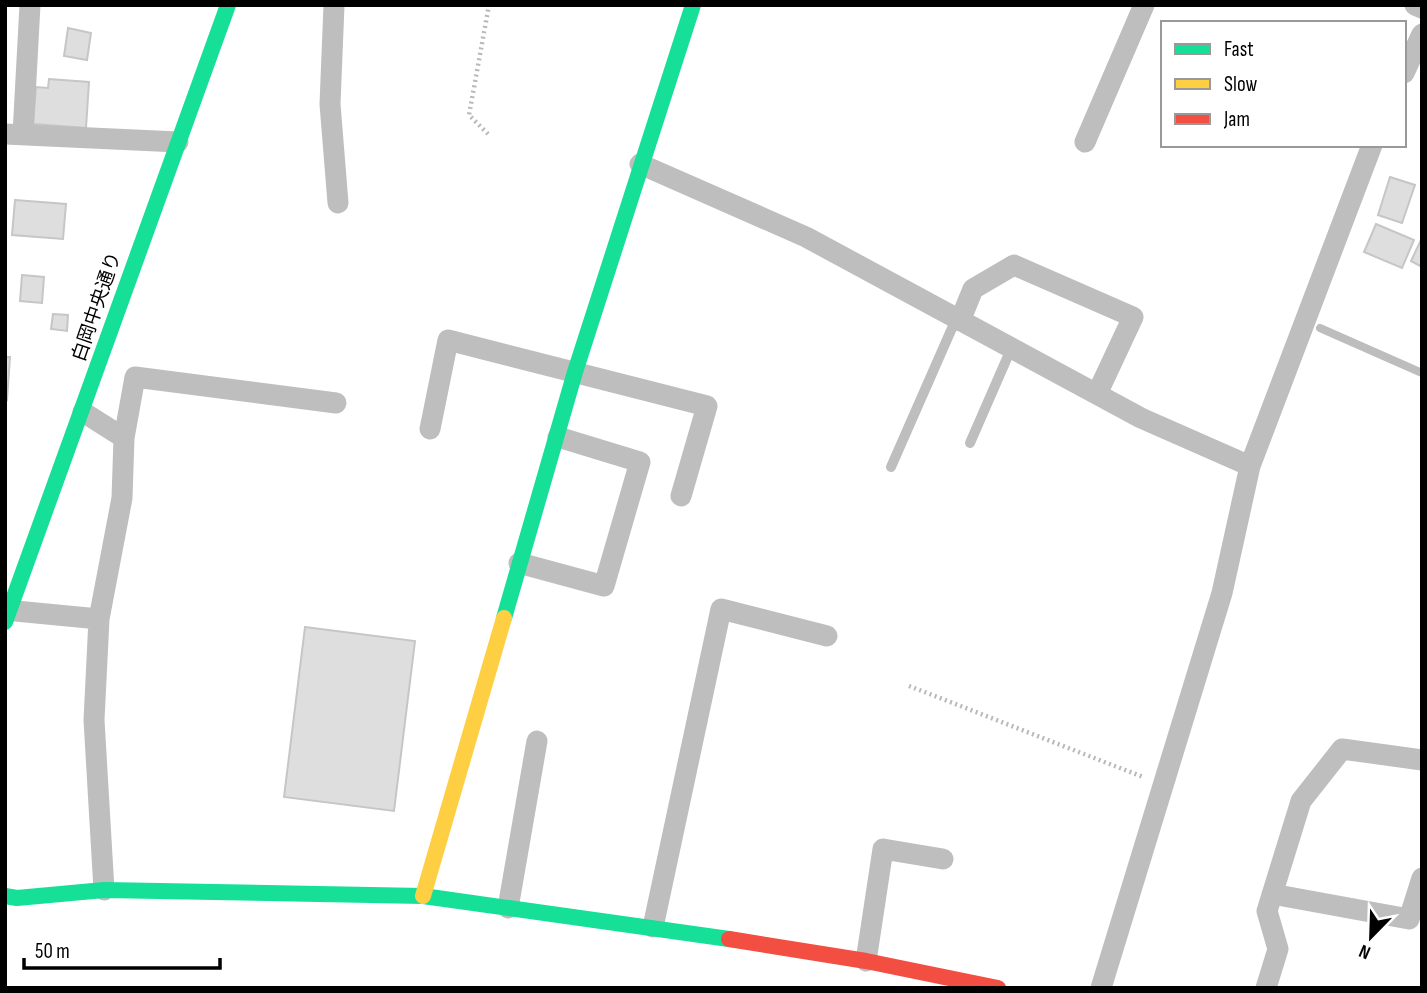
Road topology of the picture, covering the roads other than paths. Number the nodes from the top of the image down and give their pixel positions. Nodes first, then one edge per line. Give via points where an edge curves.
1 (30, 5) edge
2 (228, 5) edge
3 (334, 5) edge
4 (693, 5) edge
5 (1144, 5) edge
6 (1415, 5) edge
7 (1422, 8) edge
8 (1422, 34) edge
9 (1406, 69) edge
10 (14, 134) edge
11 (178, 142) junction
12 (1085, 142) dead end
13 (1371, 147) edge
14 (640, 164) junction
15 (338, 203) dead end
16 (958, 320) junction
17 (1011, 349) junction
18 (575, 372) junction
19 (1097, 394) junction
20 (336, 403) dead end
21 (83, 412) junction
22 (430, 429) dead end
23 (558, 437) junction
24 (124, 438) junction
25 (970, 443) dead end
26 (1250, 466) junction
27 (891, 467) dead end
28 (681, 496) dead end
29 (519, 563) junction
30 (7, 614) edge
31 (99, 619) junction
32 (827, 636) dead end
33 (537, 741) dead end
34 (1422, 760) edge
35 (943, 859) dead end
36 (1422, 878) edge
37 (104, 890) junction
38 (1272, 894) junction
39 (5, 896) edge
40 (423, 896) junction
41 (508, 908) junction
42 (653, 927) junction
43 (866, 961) junction
44 (998, 988) edge
45 (1101, 988) edge
46 (1266, 988) edge

1 - 10 street
2 - 11 street, 白岡中央通り
3 - 15 street via 330,104
4 - 14 street
5 - 12 street
6 - 7 street
8 - 9 street
10 - 11 street
11 - 21 street, 白岡中央通り
13 - 26 street
14 - 16 street via 806,237
14 - 18 street
16 - 17 street
16 - 19 street via 973,289 1014,265 1133,317
16 - 27 lane
17 - 19 street
17 - 25 lane
18 - 22 street via 448,340
18 - 23 street
18 - 28 street via 707,405
19 - 26 street
20 - 24 street via 135,377
21 - 24 street
21 - 30 street, 白岡中央通り
23 - 29 street
23 - 29 street via 640,462 604,586
24 - 31 street via 122,498
26 - 45 street via 1222,593
29 - 40 street
30 - 31 street
31 - 37 street via 94,720
32 - 42 street via 721,609
33 - 41 street
34 - 38 street via 1342,749 1301,801
35 - 43 street via 883,849
36 - 38 street via 1409,919
37 - 39 street
37 - 40 street
38 - 46 street via 1267,911 1278,949
40 - 41 street
41 - 42 street
42 - 43 street
43 - 44 street

